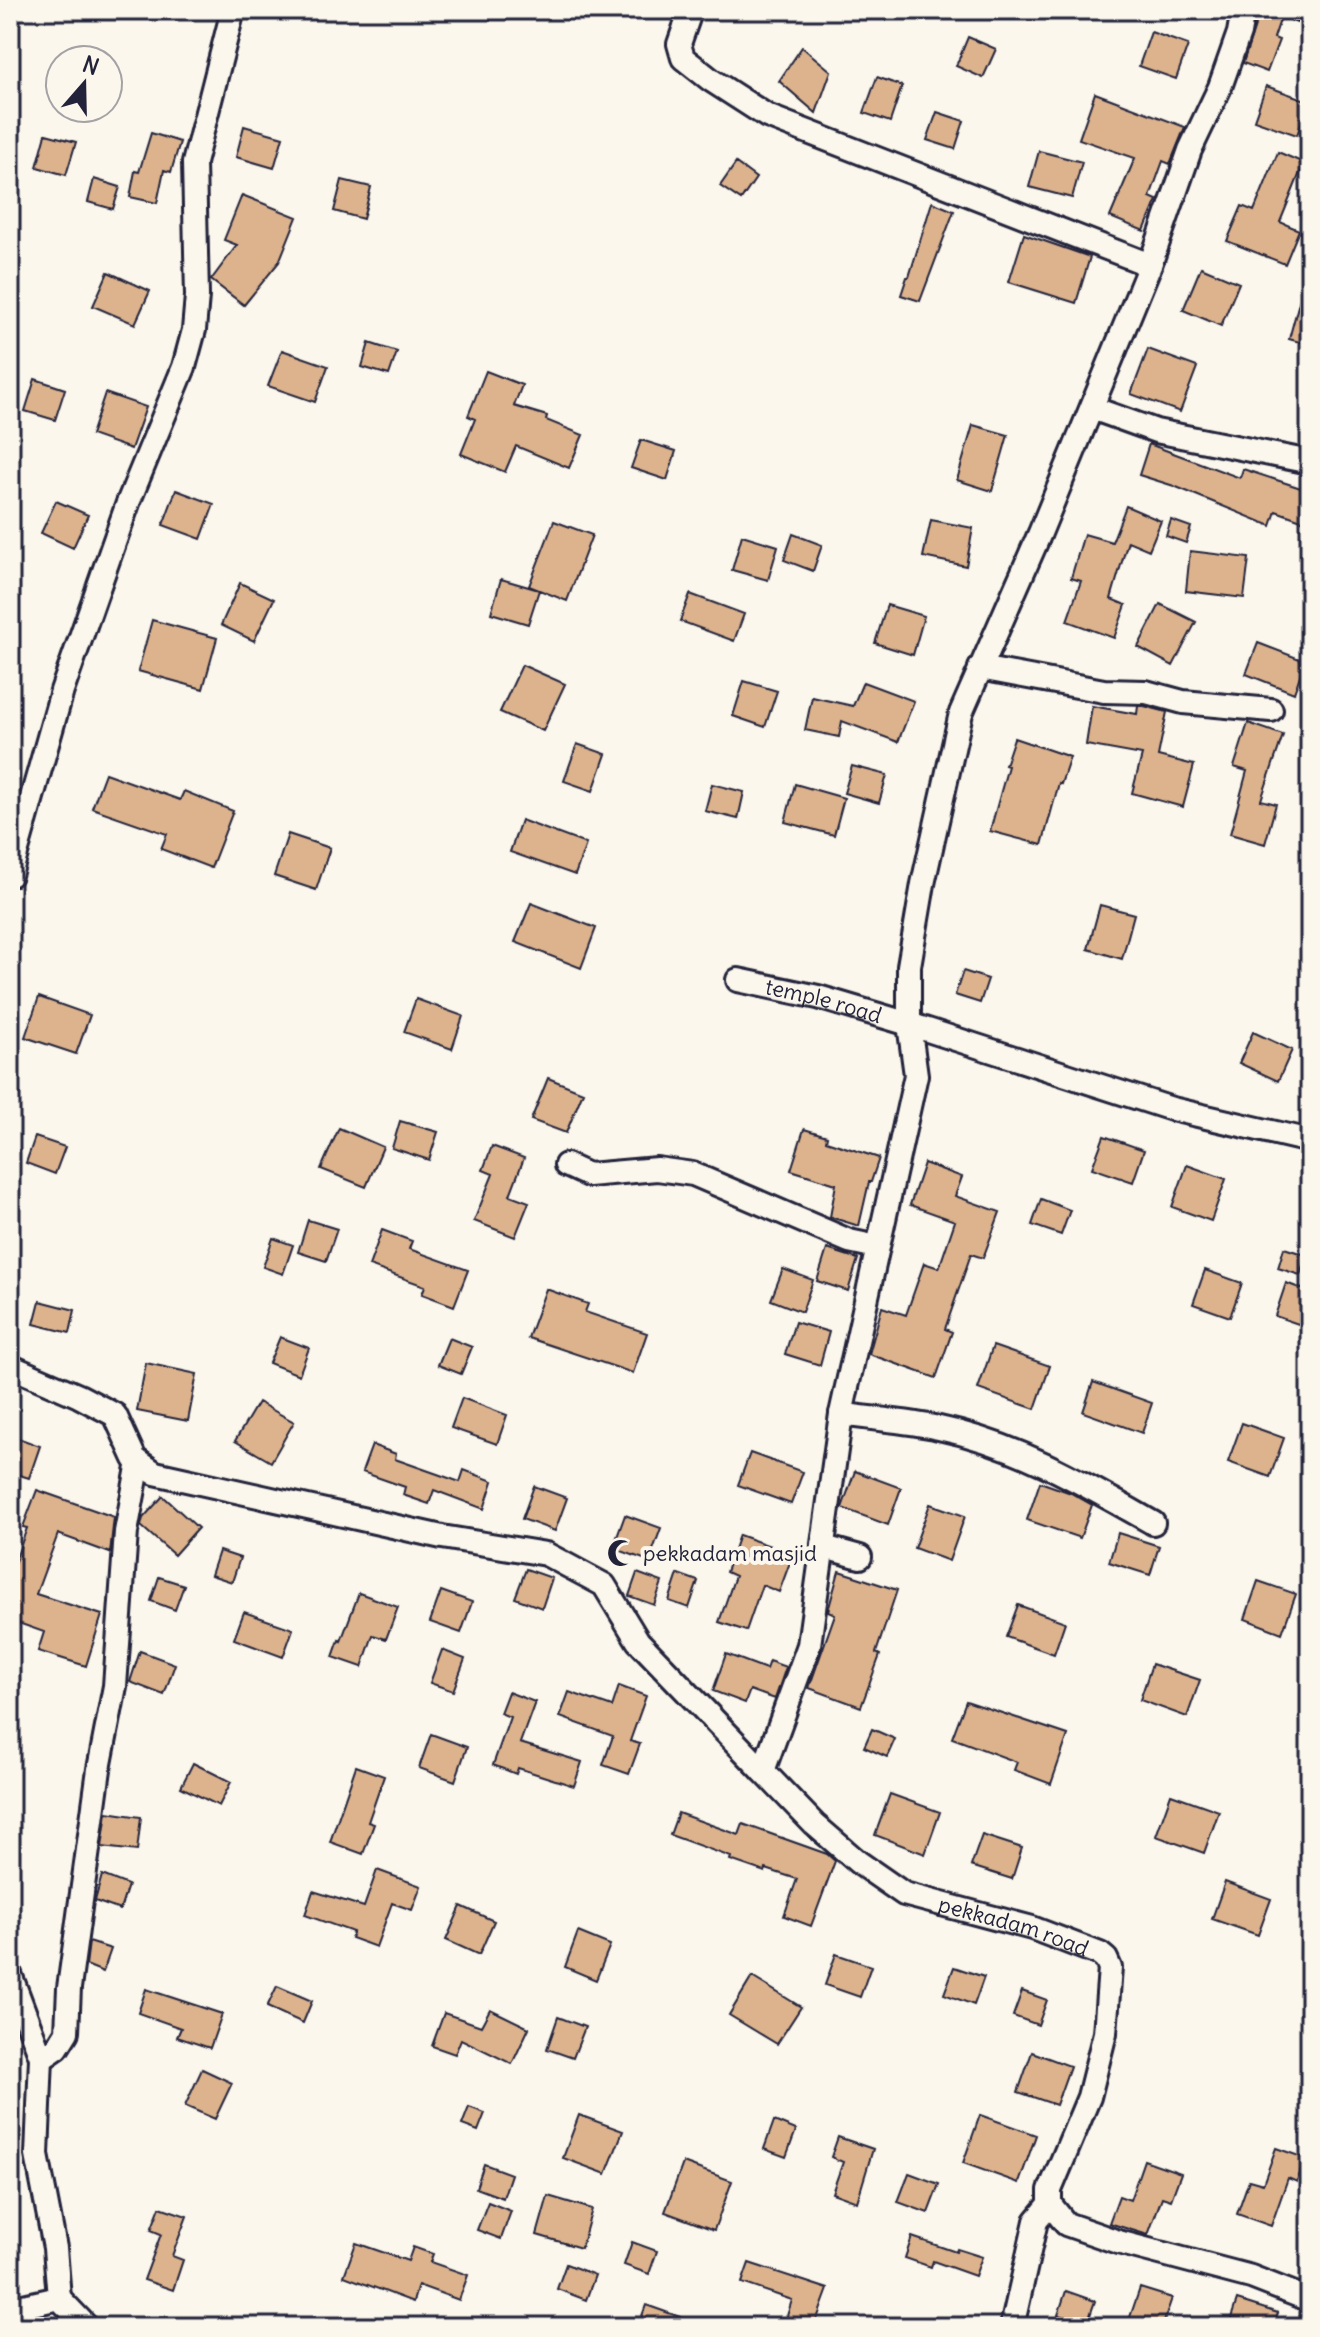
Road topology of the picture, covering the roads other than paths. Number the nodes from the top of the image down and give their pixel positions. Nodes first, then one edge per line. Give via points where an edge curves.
1 (233, 10) edge
2 (685, 10) edge
3 (1243, 10) edge
4 (1299, 10) edge
5 (1310, 13) edge
6 (1150, 265) junction
7 (1092, 408) junction
8 (1310, 462) edge
9 (980, 668) junction
10 (1271, 710) dead end
11 (10, 875) edge
12 (738, 980) dead end
13 (909, 1024) junction
14 (1310, 1141) edge
15 (566, 1165) dead end
16 (877, 1247) junction
17 (10, 1366) edge
18 (841, 1414) junction
19 (139, 1462) junction
20 (1153, 1523) dead end
21 (824, 1547) junction
22 (860, 1557) dead end
23 (763, 1771) junction
24 (10, 1974) edge
25 (41, 2059) junction
26 (1050, 2204) junction
27 (59, 2298) junction
28 (1310, 2300) edge
29 (10, 2309) edge
30 (87, 2327) edge
31 (1012, 2327) edge

1 - 11 street via 194,163 194,330 62,691
2 - 6 street via 688,18 679,44 683,58 767,116
3 - 6 street via 1220,87 1190,150
4 - 5 street
6 - 7 street
7 - 8 street via 1156,431
7 - 9 street
9 - 10 street via 1104,691
9 - 13 street via 961,713 923,884 909,966
12 - 13 street, temple road
13 - 14 street, temple road via 1172,1109
13 - 16 street via 916,1075
15 - 16 street via 588,1175 657,1169 693,1174 849,1241
16 - 18 street
17 - 19 street via 115,1415
18 - 20 street via 940,1428 1020,1452
18 - 21 street
19 - 23 street via 171,1478 546,1554 604,1585 638,1641
19 - 25 street via 126,1532 115,1686 99,1769 67,2032
21 - 22 street
21 - 23 street via 809,1645
23 - 26 street, pekkadam road via 814,1824 904,1894 1032,1928 1106,1959 1110,1968 1105,2033 1089,2097 1050,2190
24 - 25 street
25 - 27 street via 37,2155
26 - 28 street via 1066,2224 1251,2277
26 - 31 street via 1036,2221
27 - 29 street
27 - 30 street

